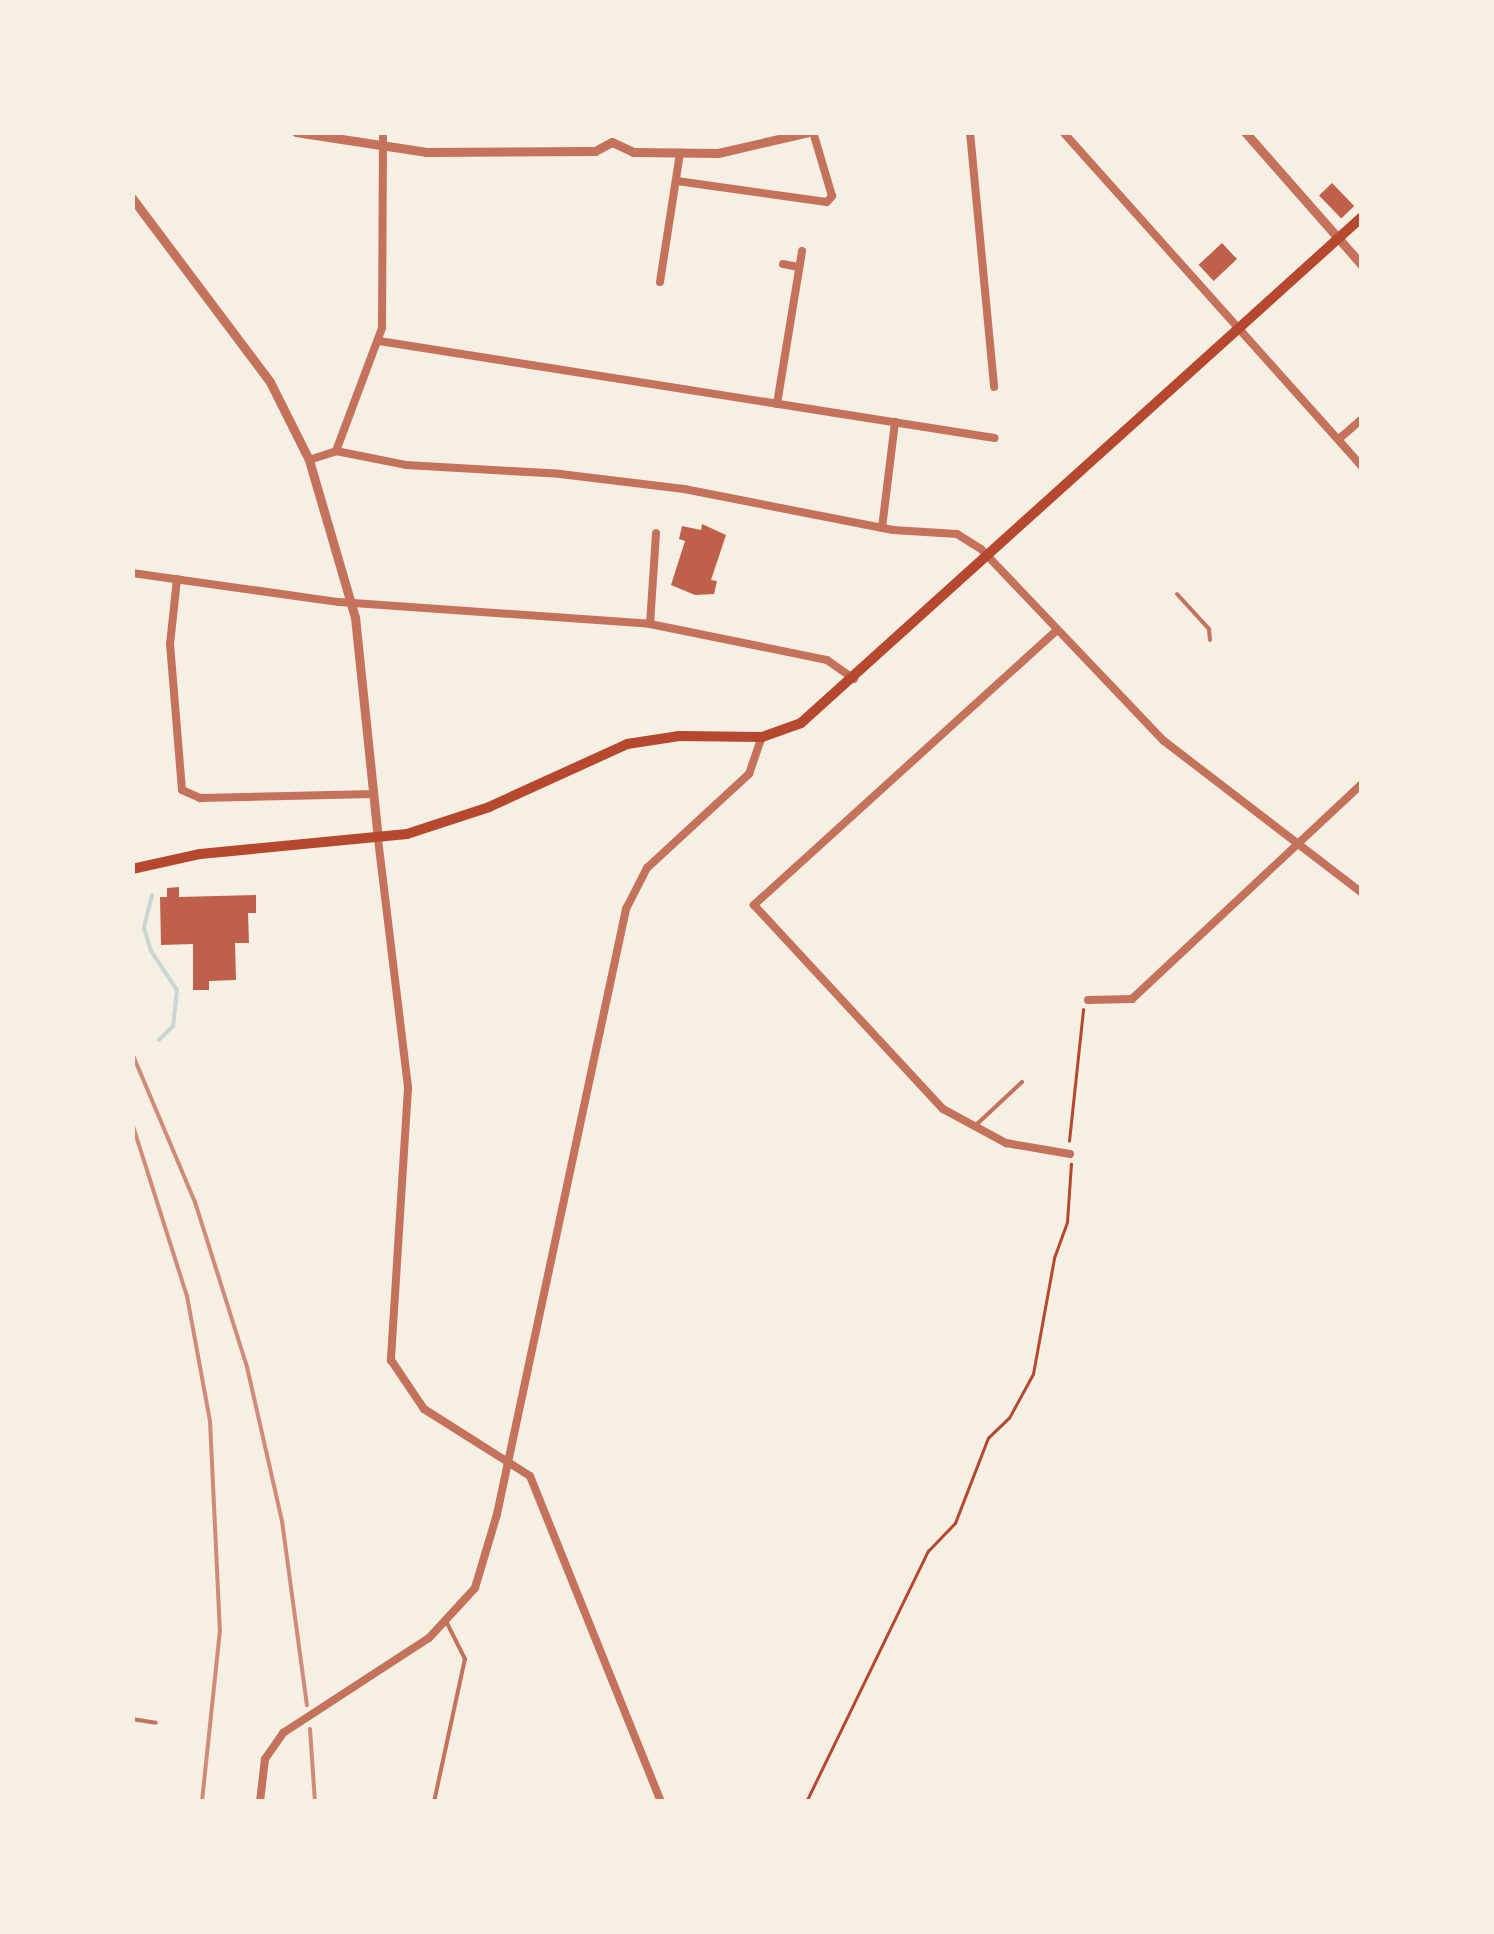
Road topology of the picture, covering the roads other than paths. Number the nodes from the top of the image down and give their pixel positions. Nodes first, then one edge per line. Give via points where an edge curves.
1 (296, 132) edge
2 (383, 132) edge
3 (811, 132) edge
4 (970, 132) edge
5 (1063, 132) edge
6 (1245, 132) edge
7 (611, 137) edge
8 (382, 149) junction
9 (680, 153) junction
10 (677, 181) junction
11 (132, 198) edge
12 (1362, 218) edge
13 (1338, 239) junction
14 (802, 251) dead end
15 (783, 264) dead end
16 (1362, 265) edge
17 (799, 267) junction
18 (660, 282) dead end
19 (1241, 327) junction
20 (379, 340) junction
21 (994, 387) dead end
22 (777, 404) junction
23 (1362, 419) edge
24 (895, 422) junction
25 (994, 438) dead end
26 (1340, 438) junction
27 (336, 451) junction
28 (310, 460) junction
29 (1362, 467) edge
30 (882, 528) junction
31 (656, 532) dead end
32 (989, 557) junction
33 (132, 573) edge
34 (178, 579) junction
35 (1177, 594) dead end
36 (351, 602) junction
37 (650, 624) junction
38 (1056, 631) junction
39 (1210, 640) dead end
40 (854, 680) junction
41 (762, 737) junction
42 (1362, 784) edge
43 (373, 794) junction
44 (378, 839) junction
45 (1297, 845) junction
46 (132, 869) edge
47 (1362, 893) edge
48 (1088, 1000) road end
49 (1022, 1082) dead end
50 (973, 1128) junction
51 (1070, 1154) road end
52 (505, 1458) junction
53 (447, 1623) junction
54 (132, 1720) edge
55 (156, 1723) dead end
56 (260, 1802) edge
57 (434, 1802) edge
58 (660, 1802) edge

1 - 8 street
2 - 8 street
3 - 9 street via 749,149
3 - 10 street via 832,196 827,202
4 - 21 street
5 - 19 street
6 - 13 street
7 - 8 street via 567,152
7 - 9 street via 625,152
8 - 20 street via 387,273
9 - 10 street
10 - 18 street
11 - 28 street via 270,382
12 - 13 main road
13 - 16 street
13 - 19 main road
14 - 17 street
15 - 17 street
17 - 22 street
19 - 26 street
19 - 32 main road
20 - 22 street
20 - 27 street
22 - 24 street
23 - 26 street
24 - 25 street
24 - 30 street
26 - 29 street
27 - 28 street
27 - 30 street via 406,465 684,489
28 - 36 street
30 - 32 street via 948,531
31 - 37 street
32 - 38 street
32 - 40 main road
33 - 34 street
34 - 36 street
34 - 43 street via 170,644 182,790 200,798
35 - 39 lane via 1209,629
36 - 37 street
36 - 43 street
37 - 40 street via 827,660
38 - 45 street via 1164,741
38 - 50 street via 754,905 943,1109
40 - 41 main road via 801,724
41 - 44 main road via 679,736 627,744 489,807
41 - 52 street via 749,774 658,856 632,891
42 - 45 street
43 - 44 street
44 - 46 main road via 200,854
44 - 52 street via 408,1088 389,1348 415,1402
45 - 47 street
45 - 48 street via 1132,1000
49 - 50 lane
50 - 51 street via 1006,1143
52 - 53 street via 484,1564 470,1597
52 - 58 street via 530,1476
53 - 56 street via 290,1728 266,1759
53 - 57 lane via 465,1658
54 - 55 lane

